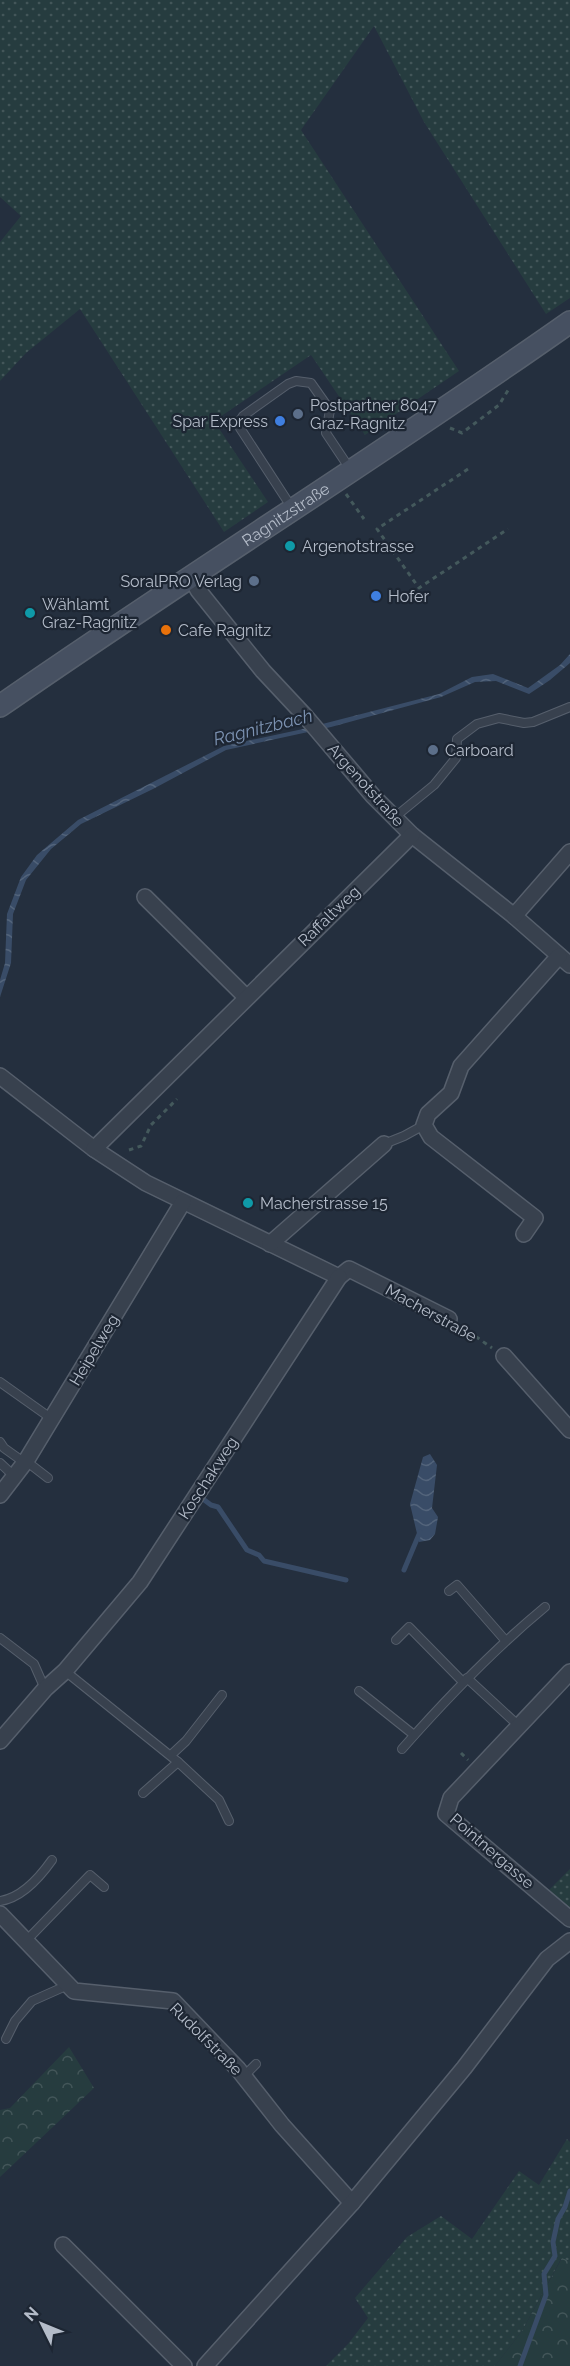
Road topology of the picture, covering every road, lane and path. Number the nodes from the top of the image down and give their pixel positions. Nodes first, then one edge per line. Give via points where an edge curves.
1 (570, 322) edge
2 (499, 405) dead end
3 (462, 433) dead end
4 (468, 468) dead end
5 (351, 471) junction
6 (345, 492) dead end
7 (293, 510) junction
8 (364, 519) dead end
9 (508, 529) dead end
10 (191, 578) junction
11 (0, 706) edge
12 (570, 707) edge
13 (395, 817) junction
14 (412, 835) junction
15 (570, 852) edge
16 (145, 897) dead end
17 (514, 916) junction
18 (565, 960) edge
19 (246, 997) junction
20 (0, 1076) edge
21 (177, 1099) dead end
22 (424, 1125) junction
23 (384, 1144) joint
24 (94, 1149) junction
25 (129, 1150) dead end
26 (183, 1202) junction
27 (524, 1234) dead end
28 (270, 1244) junction
29 (339, 1277) junction
30 (449, 1319) joint
31 (504, 1356) joint
32 (0, 1382) edge
33 (52, 1419) junction
34 (570, 1430) edge
35 (0, 1442) edge
36 (25, 1462) junction
37 (0, 1463) edge
38 (14, 1476) junction
39 (48, 1479) dead end
40 (0, 1495) edge
41 (450, 1591) dead end
42 (545, 1607) dead end
43 (480, 1611) junction
44 (473, 1617) dead end
45 (0, 1638) edge
46 (396, 1640) dead end
47 (505, 1640) junction
48 (65, 1671) junction
49 (570, 1672) edge
50 (465, 1680) junction
51 (45, 1689) junction
52 (359, 1691) dead end
53 (222, 1695) dead end
54 (391, 1717) junction
55 (384, 1724) dead end
56 (519, 1726) junction
57 (414, 1735) junction
58 (0, 1741) edge
59 (402, 1749) dead end
60 (171, 1755) junction
61 (178, 1762) junction
62 (143, 1793) dead end
63 (229, 1821) dead end
64 (52, 1860) dead end
65 (104, 1887) dead end
66 (0, 1900) edge
67 (0, 1914) edge
68 (570, 1919) edge
69 (26, 1941) junction
70 (570, 1941) edge
71 (68, 1985) junction
72 (6, 2039) dead end
73 (256, 2064) dead end
74 (244, 2076) junction
75 (352, 2203) junction
76 (63, 2245) dead end
77 (184, 2366) edge
78 (205, 2366) edge

1 - 5 main road, Ragnitzstraße
2 - 3 path
4 - 9 path via 377,529 419,588
5 - 7 main road, Ragnitzstraße
5 - 7 lane via 326,433 330,410 311,383 288,384 239,422
6 - 8 path
7 - 10 main road, Ragnitzstraße
10 - 11 main road, Ragnitzstraße
10 - 13 street, Argenotstraße via 263,671
12 - 13 lane via 533,722 499,718 477,724 457,739 456,758 434,785
13 - 14 street, Argenotstraße
14 - 17 street, Argenotstraße
14 - 19 street, Raffaltweg
15 - 17 street
16 - 19 street
17 - 18 street, Argenotstraße
18 - 22 street, Argenotstraße via 461,1066 451,1092 428,1114
19 - 24 street, Raffaltweg
20 - 24 street, Macherstraße
21 - 25 path via 151,1125 141,1146
22 - 23 lane
22 - 27 street via 431,1137 535,1218
23 - 28 street
24 - 26 street, Macherstraße
26 - 28 street, Macherstraße
26 - 33 street, Heipelweg
28 - 29 street, Macherstraße
29 - 30 street, Macherstraße via 349,1269
29 - 48 street, Koschakweg via 140,1582
30 - 31 path, Macherstraße
31 - 34 street
32 - 33 lane
33 - 36 street, Heipelweg
35 - 36 lane
36 - 38 street, Heipelweg
36 - 39 lane
37 - 38 lane
38 - 40 street, Heipelweg
41 - 43 lane via 457,1585
42 - 47 lane
43 - 44 lane
43 - 47 lane
45 - 51 lane via 34,1664
46 - 50 lane via 409,1627
47 - 50 lane
48 - 51 street, Koschakweg
48 - 60 lane
49 - 56 street, Pointnergasse
50 - 56 lane
50 - 57 lane
51 - 58 street, Koschakweg
52 - 54 lane
53 - 60 lane
54 - 55 lane
54 - 57 lane
56 - 68 street, Pointnergasse via 451,1797 446,1814
57 - 59 lane
60 - 61 lane
61 - 62 lane
61 - 63 lane via 219,1800
64 - 66 lane via 20,1893 12,1899
65 - 69 lane via 90,1875
67 - 69 street, Rudolfstraße
69 - 71 street, Rudolfstraße
70 - 75 street via 547,1959 464,2068
71 - 72 lane via 32,2001
71 - 74 street, Rudolfstraße via 74,1991 172,2001
73 - 74 lane
74 - 75 street, Rudolfstraße
75 - 78 street
76 - 77 street

